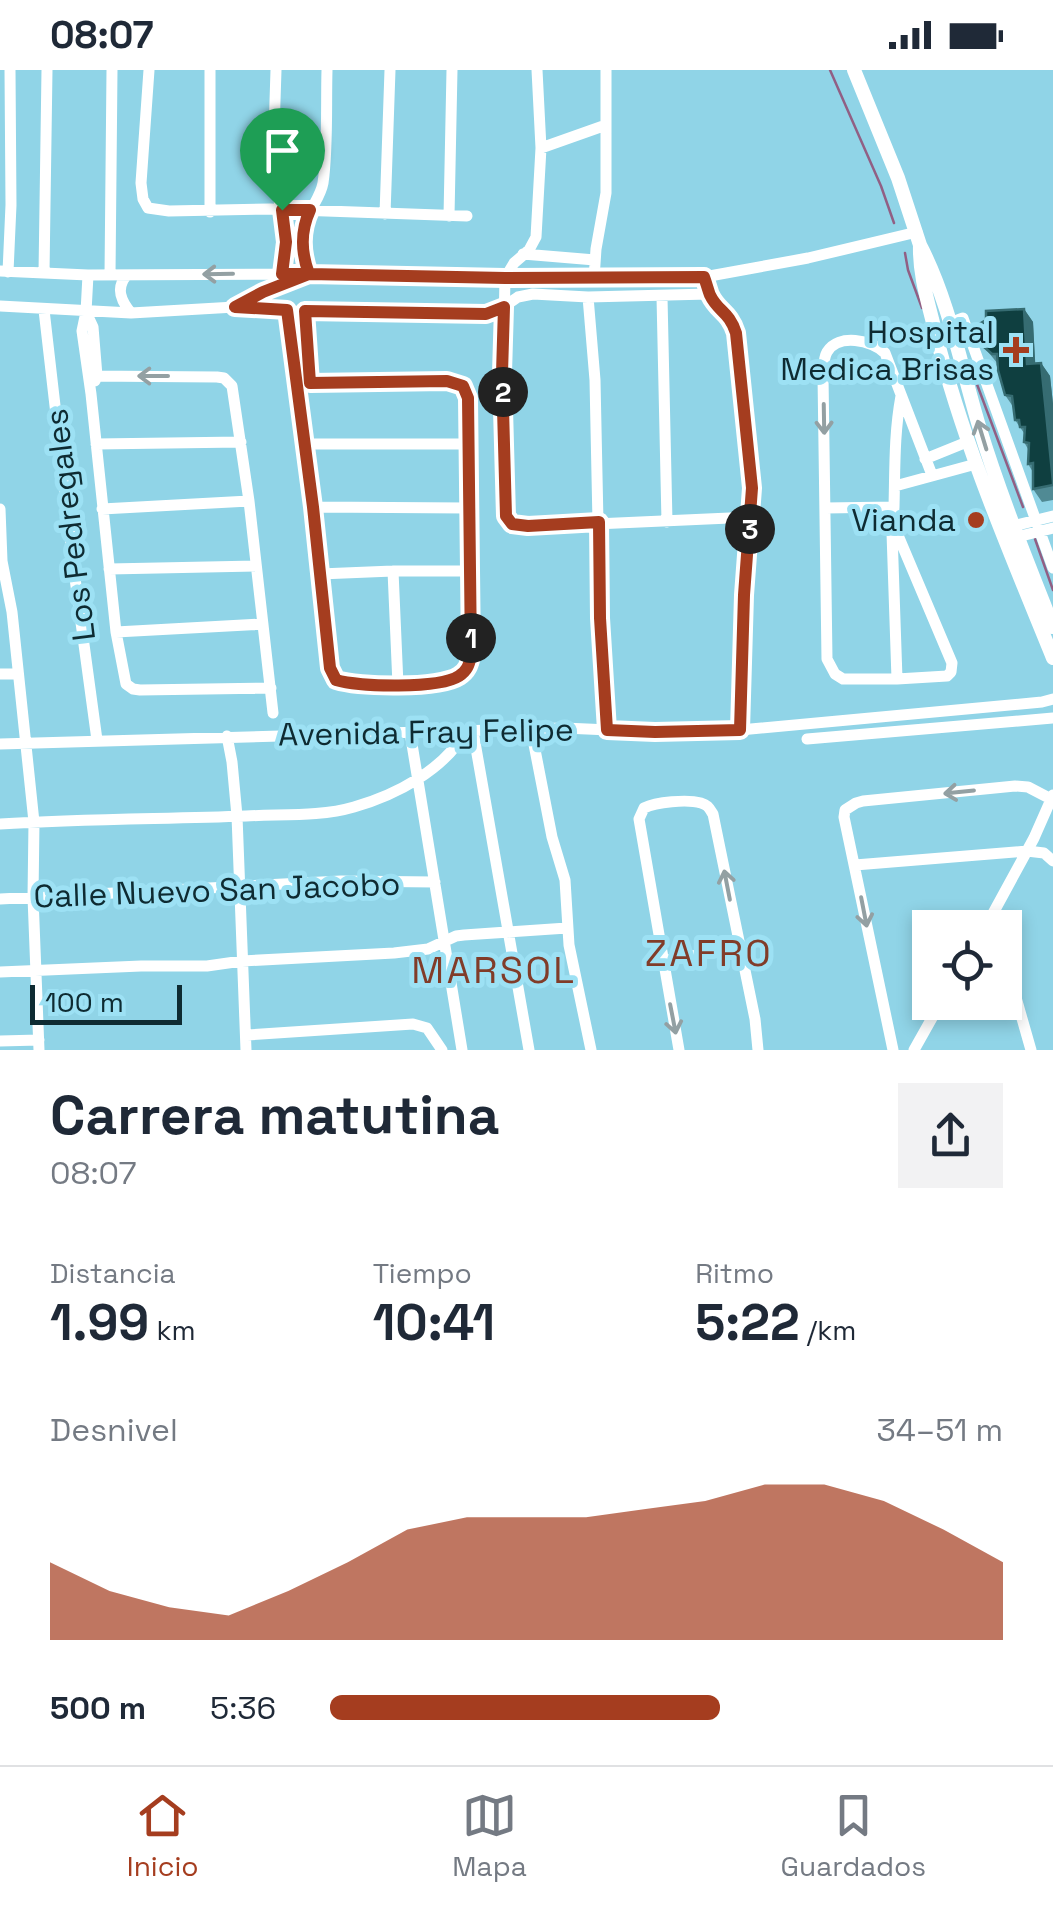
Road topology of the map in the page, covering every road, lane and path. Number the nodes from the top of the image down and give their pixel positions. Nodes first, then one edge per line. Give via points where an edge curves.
1 (10, 70) edge
2 (47, 70) edge
3 (112, 70) edge
4 (149, 70) edge
5 (210, 70) edge
6 (276, 70) edge
7 (326, 70) edge
8 (390, 70) edge
9 (452, 70) edge
10 (537, 70) edge
11 (606, 70) edge
12 (854, 70) edge
13 (6, 97) edge
14 (606, 125) junction
15 (6, 141) edge
16 (540, 148) junction
17 (5, 205) edge
18 (282, 210) junction
19 (310, 210) junction
20 (210, 212) junction
21 (384, 214) junction
22 (449, 216) junction
23 (467, 216) dead end
24 (919, 238) junction
25 (524, 254) junction
26 (595, 260) junction
27 (4, 272) edge
28 (44, 272) junction
29 (282, 274) junction
30 (309, 274) junction
31 (88, 275) junction
32 (110, 275) junction
33 (127, 275) junction
34 (704, 277) junction
35 (505, 278) junction
36 (594, 279) junction
37 (709, 294) junction
38 (588, 297) junction
39 (662, 297) junction
40 (0, 306) edge
41 (235, 307) junction
42 (504, 307) junction
43 (44, 310) junction
44 (287, 310) junction
45 (305, 311) junction
46 (86, 312) junction
47 (131, 313) junction
48 (950, 323) junction
49 (93, 376) junction
50 (310, 383) junction
51 (296, 384) junction
52 (901, 396) junction
53 (242, 442) junction
54 (967, 442) junction
55 (96, 444) junction
56 (304, 444) junction
57 (468, 444) junction
58 (925, 459) junction
59 (976, 464) junction
60 (932, 476) junction
61 (894, 486) junction
62 (249, 501) junction
63 (313, 507) junction
64 (894, 507) junction
65 (467, 508) junction
66 (825, 508) junction
67 (0, 509) edge
68 (102, 509) junction
69 (1053, 516) edge
70 (752, 517) junction
71 (599, 522) junction
72 (667, 522) junction
73 (1038, 525) junction
74 (1053, 528) edge
75 (1015, 532) junction
76 (892, 533) junction
77 (256, 566) junction
78 (1053, 568) edge
79 (109, 569) junction
80 (393, 571) junction
81 (470, 571) junction
82 (320, 574) junction
83 (263, 624) junction
84 (1053, 627) edge
85 (116, 632) junction
86 (1053, 658) edge
87 (0, 674) edge
88 (17, 674) junction
89 (897, 679) junction
90 (398, 685) junction
91 (271, 688) junction
92 (1053, 699) edge
93 (272, 713) dead end
94 (1053, 718) edge
95 (531, 729) junction
96 (607, 730) junction
97 (740, 730) junction
98 (410, 732) junction
99 (469, 732) junction
100 (227, 736) junction
101 (807, 738) dead end
102 (97, 740) junction
103 (0, 744) edge
104 (27, 744) junction
105 (417, 780) junction
106 (1052, 801) edge
107 (237, 816) junction
108 (34, 822) junction
109 (0, 824) edge
110 (1027, 851) junction
111 (1053, 861) edge
112 (855, 865) junction
113 (434, 882) junction
114 (241, 886) junction
115 (33, 898) junction
116 (0, 899) edge
117 (997, 910) edge
118 (567, 928) junction
119 (508, 931) junction
120 (444, 943) junction
121 (740, 948) junction
122 (242, 961) junction
123 (662, 961) junction
124 (37, 970) junction
125 (0, 972) edge
126 (1022, 1018) edge
127 (931, 1020) edge
128 (247, 1035) junction
129 (0, 1041) edge
130 (40, 1045) edge
131 (246, 1050) edge
132 (442, 1050) edge
133 (462, 1050) edge
134 (529, 1050) edge
135 (591, 1050) edge
136 (679, 1050) edge
137 (758, 1050) edge
138 (893, 1050) edge
139 (914, 1050) edge
140 (1031, 1050) edge

1 - 13 street
2 - 28 street
3 - 32 street
4 - 20 street via 143,199 157,210
5 - 20 street
6 - 18 street via 273,164
7 - 19 street via 324,180
8 - 21 street
9 - 22 street
10 - 16 street
11 - 14 street
12 - 24 main road
13 - 15 street
14 - 16 street
14 - 26 street via 606,193
15 - 17 street
16 - 25 street via 536,237
17 - 27 street
18 - 19 street
18 - 20 street
18 - 29 street
19 - 21 street
19 - 30 street via 302,236
21 - 22 street
22 - 23 street
24 - 34 street
24 - 48 main road
24 - 54 main road via 919,268
25 - 26 street
25 - 35 street
26 - 36 street
27 - 28 street
28 - 31 street
29 - 30 street
29 -> 33 street
30 - 35 street
30 - 41 street
31 - 32 street
31 - 46 street
32 - 33 street
33 - 47 street via 120,296
34 - 36 street
34 - 37 street
35 - 36 street
35 - 42 street
37 - 39 street
37 - 70 street via 731,319 739,347
38 - 39 street
38 - 42 street via 533,294
38 - 71 street
39 - 72 street
40 - 43 street
41 - 44 street
41 - 47 street
42 - 45 street via 486,314
42 - 71 street via 506,516 528,526
43 - 46 street
43 - 102 street, Los Pedregales
44 - 45 street
44 - 51 street
45 - 50 street
46 - 47 street
46 - 49 street via 82,331
48 - 73 street via 963,318
75 -> 48 main road
53 -> 49 street via 235,393 224,378
49 - 55 street
50 - 51 street
50 - 57 street via 457,384 468,398
51 - 56 street
52 - 58 street
52 - 61 street
52 -> 66 street via 878,346 844,341 829,348 823,376
53 - 55 street
53 - 62 street
54 - 58 street
54 - 59 main road
55 - 68 street
56 - 57 street
56 - 63 street
57 - 65 street
58 - 60 street
59 - 60 street
59 - 86 main road
60 - 61 street
61 - 64 street
62 - 68 street
62 - 77 street
63 - 65 street
63 - 82 street
64 - 66 street
64 - 76 street
65 - 81 street
66 - 89 street via 830,668 843,679
67 - 88 street
68 - 79 street
69 - 73 street
70 - 72 street
70 - 97 street
71 - 72 street
71 - 96 street
73 - 74 street
73 - 75 street
73 - 78 street
75 - 84 main road
76 - 89 street
76 - 89 street via 952,663 947,676
77 - 79 street
77 - 83 street
79 - 85 street
80 - 81 street
80 - 82 street
80 - 90 street
81 - 90 street via 467,668 444,682
82 - 90 street via 336,680
83 - 85 street
83 - 91 street
85 - 91 street via 126,684 133,689
87 - 88 street
88 - 104 street
91 - 93 street
92 - 97 street, Avenida Fray Felipe
94 - 101 street
95 - 96 street, Avenida Fray Felipe
95 - 99 street, Avenida Fray Felipe
95 - 118 street via 565,880
96 - 97 street, Avenida Fray Felipe
98 - 99 street, Avenida Fray Felipe
98 - 100 street, Avenida Fray Felipe
98 - 105 street
99 - 105 street
99 - 119 street
100 - 102 street, Avenida Fray Felipe
100 - 107 street
102 - 104 street, Avenida Fray Felipe
103 - 104 street, Avenida Fray Felipe
104 - 108 street
105 - 107 street via 351,808
105 - 113 street
106 - 110 street
106 -> 112 street via 1015,786 863,801 849,806 844,817
107 - 108 street
107 - 114 street
108 - 109 street
108 - 115 street
110 - 111 street
110 - 112 street
110 - 117 street
112 -> 138 street
113 - 114 street, Calle Nuevo San Jacobo
113 - 120 street
114 - 115 street, Calle Nuevo San Jacobo
114 - 122 street
115 - 116 street, Calle Nuevo San Jacobo
115 - 124 street
118 - 119 street
118 - 135 street
119 - 120 street
119 - 134 street
120 - 122 street via 394,953
120 - 133 street
121 - 123 street
121 -> 123 street via 710,808 657,802 639,819
121 - 137 street
122 - 124 street
122 - 128 street
123 -> 136 street
124 - 125 street
124 - 130 street
126 - 140 street
127 - 139 street
128 - 131 street
128 - 132 street via 413,1024 426,1028
129 - 130 street

